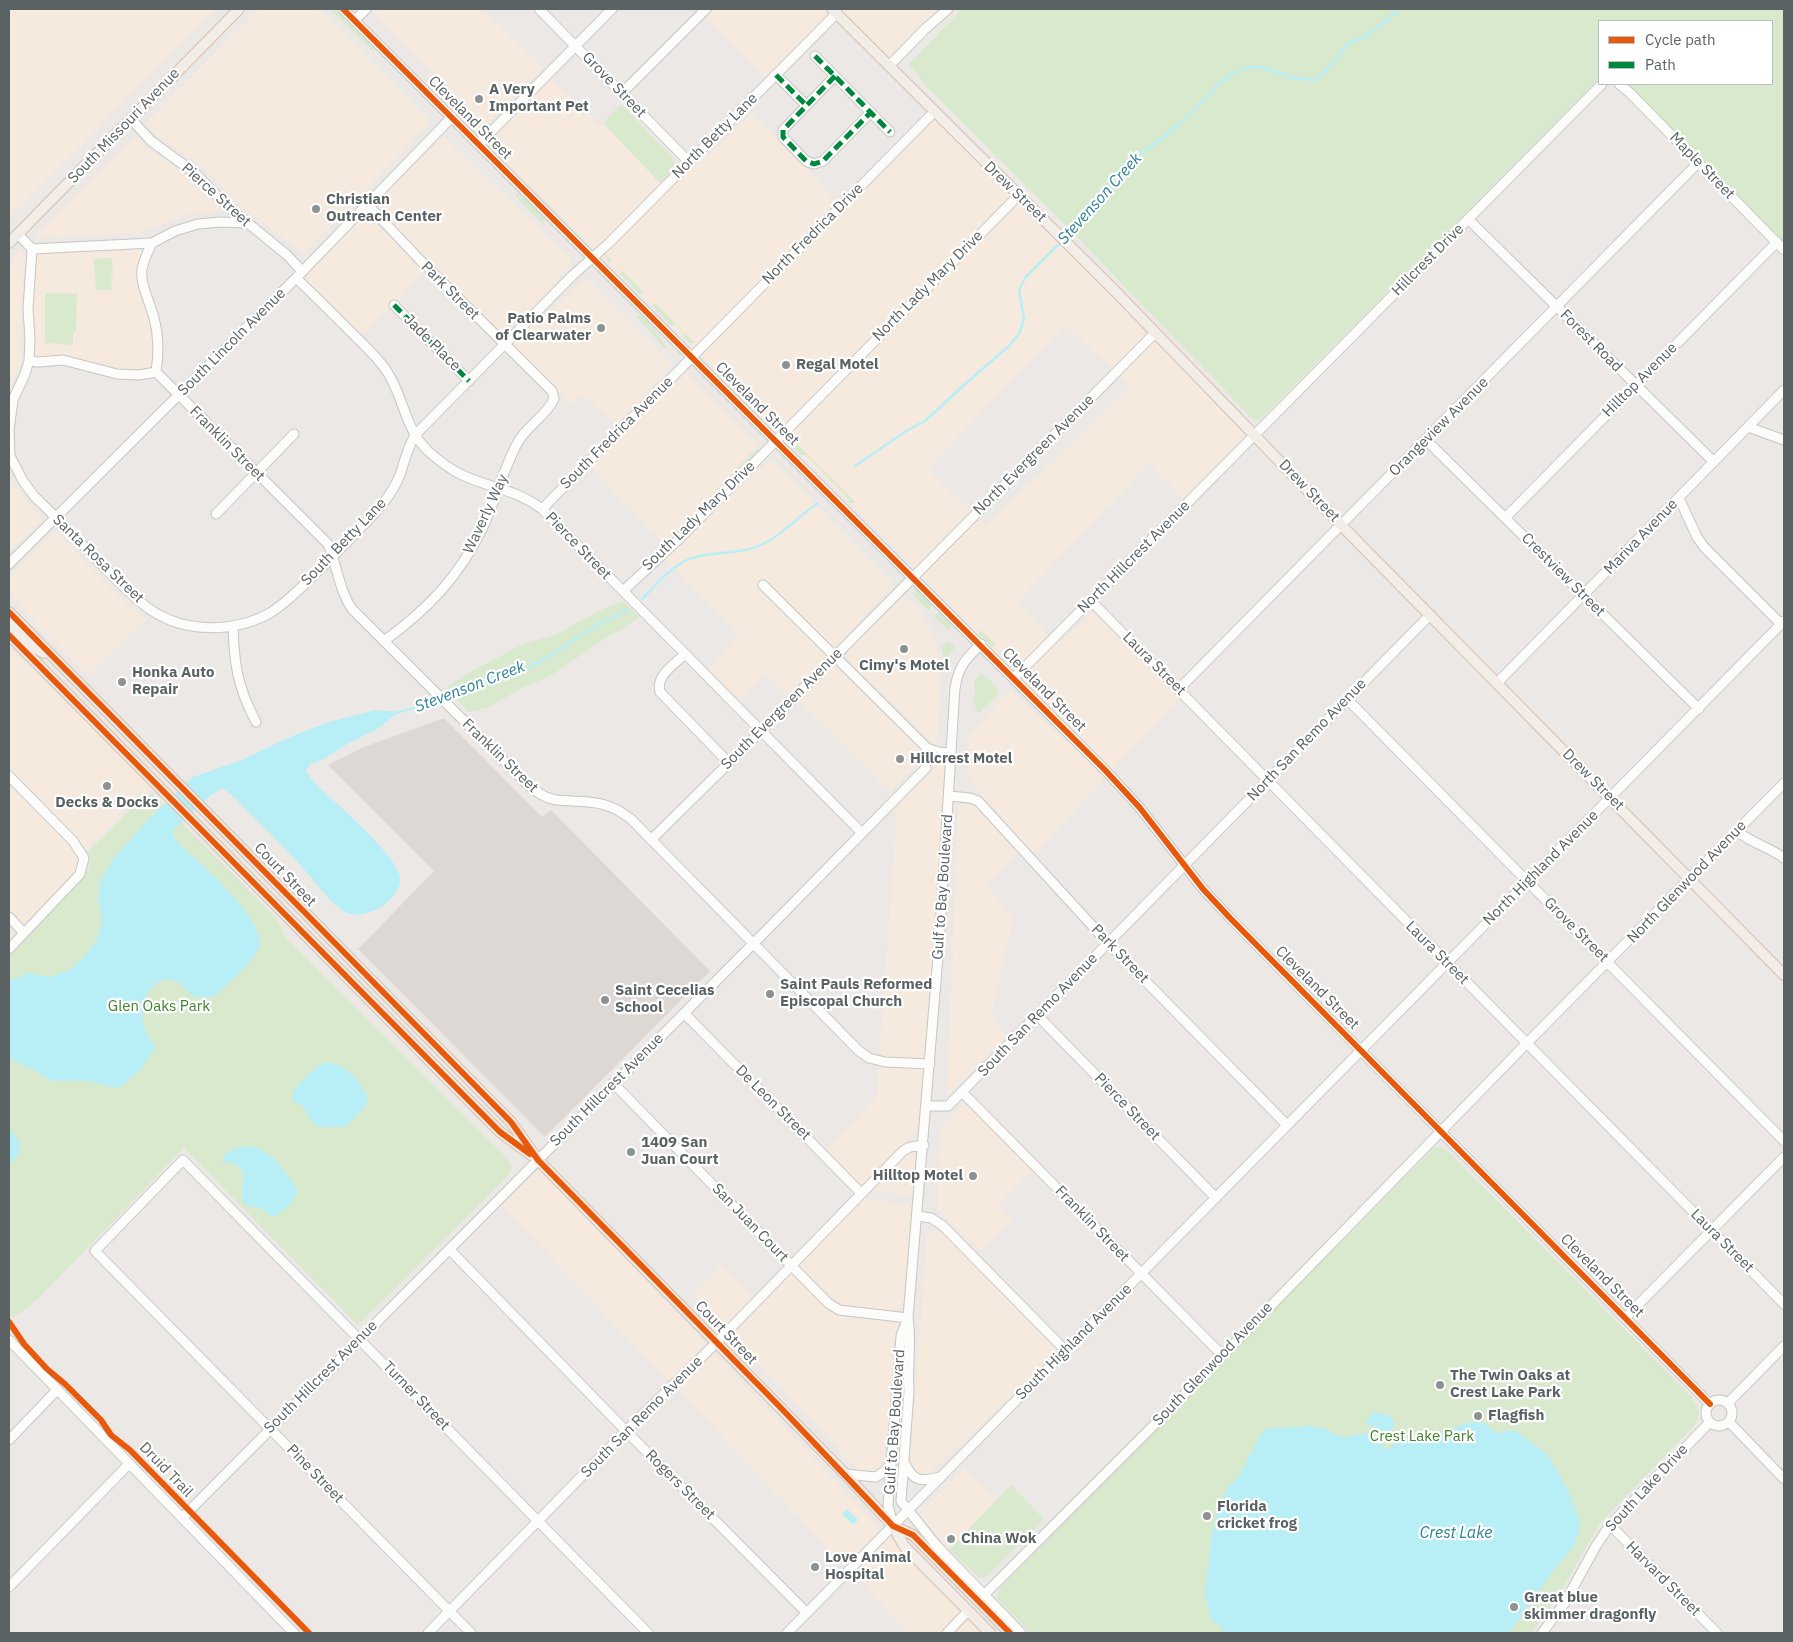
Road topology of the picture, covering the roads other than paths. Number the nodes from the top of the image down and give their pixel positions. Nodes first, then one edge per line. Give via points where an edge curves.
1 (239, 9) edge
2 (343, 9) edge
3 (366, 9) edge
4 (539, 9) edge
5 (612, 9) edge
6 (706, 9) edge
7 (948, 9) edge
8 (834, 11) edge
9 (354, 20) junction
10 (576, 46) junction
11 (815, 56) dead end
12 (889, 66) junction
13 (776, 74) junction
14 (834, 76) junction
15 (1601, 85) edge
16 (1620, 85) edge
17 (622, 93) junction
18 (806, 105) junction
19 (871, 112) junction
20 (934, 112) junction
21 (452, 117) junction
22 (131, 119) junction
23 (890, 132) dead end
24 (479, 144) junction
25 (689, 162) junction
26 (1698, 163) junction
27 (1018, 196) junction
28 (366, 204) junction
29 (1468, 219) junction
30 (246, 223) junction
31 (18, 234) junction
32 (1776, 242) junction
33 (9, 243) edge
34 (152, 243) junction
35 (32, 249) junction
36 (1784, 250) edge
37 (593, 258) junction
38 (299, 274) junction
39 (394, 305) dead end
40 (1557, 307) junction
41 (1156, 333) junction
42 (505, 345) junction
43 (691, 356) junction
44 (29, 361) junction
45 (156, 372) junction
46 (469, 381) junction
47 (1635, 384) junction
48 (1784, 390) edge
49 (179, 395) junction
50 (554, 399) joint
51 (1748, 427) junction
52 (294, 434) dead end
53 (415, 435) junction
54 (1254, 436) junction
55 (776, 440) junction
56 (1426, 440) junction
57 (1784, 440) edge
58 (9, 455) edge
59 (1714, 462) junction
60 (256, 473) junction
61 (499, 487) junction
62 (1679, 498) junction
63 (542, 509) junction
64 (216, 514) dead end
65 (56, 518) junction
66 (1505, 518) junction
67 (1342, 526) junction
68 (333, 556) junction
69 (9, 564) edge
70 (913, 577) junction
71 (763, 585) dead end
72 (623, 591) junction
73 (1583, 596) junction
74 (1092, 600) junction
75 (9, 612) edge
76 (1430, 615) junction
77 (1783, 622) edge
78 (9, 623) edge
79 (233, 626) junction
80 (9, 635) edge
81 (384, 641) junction
82 (981, 644) junction
83 (685, 654) junction
84 (835, 656) junction
85 (58, 661) junction
86 (1014, 678) junction
87 (1497, 683) junction
88 (1179, 690) junction
89 (1347, 699) junction
90 (98, 702) junction
91 (1699, 709) junction
92 (86, 713) junction
93 (256, 722) dead end
94 (761, 731) junction
95 (951, 753) junction
96 (730, 763) junction
97 (926, 768) dead end
98 (9, 776) edge
99 (1268, 781) junction
100 (1784, 783) edge
101 (949, 796) junction
102 (1611, 798) junction
103 (1737, 831) junction
104 (862, 833) junction
105 (651, 840) junction
106 (1784, 858) edge
107 (1185, 865) junction
108 (1690, 879) junction
109 (1528, 882) junction
110 (9, 917) edge
111 (24, 932) junction
112 (754, 943) junction
113 (1108, 943) junction
114 (9, 949) edge
115 (1608, 962) junction
116 (1448, 963) junction
117 (363, 971) junction
118 (1784, 975) edge
119 (352, 982) junction
120 (684, 1013) junction
121 (1038, 1016) junction
122 (1527, 1043) junction
123 (1361, 1050) junction
124 (446, 1055) junction
125 (930, 1064) junction
126 (436, 1066) junction
127 (614, 1083) junction
128 (962, 1092) junction
129 (927, 1106) junction
130 (1287, 1125) junction
131 (1442, 1131) junction
132 (1784, 1141) edge
133 (924, 1145) junction
134 (1784, 1157) edge
135 (538, 1160) junction
136 (861, 1193) junction
137 (1216, 1198) junction
138 (918, 1216) junction
139 (1712, 1230) junction
140 (449, 1248) junction
141 (95, 1251) joint
142 (791, 1266) junction
143 (1141, 1274) junction
144 (1784, 1304) edge
145 (908, 1318) junction
146 (1626, 1318) junction
147 (360, 1338) junction
148 (9, 1340) edge
149 (717, 1342) junction
150 (1784, 1346) edge
151 (1066, 1350) junction
152 (1222, 1355) junction
153 (57, 1390) junction
154 (1728, 1403) junction
155 (1710, 1404) junction
156 (1710, 1422) junction
157 (1729, 1422) junction
158 (270, 1428) junction
159 (626, 1431) junction
160 (9, 1440) edge
161 (904, 1462) junction
162 (892, 1463) junction
163 (129, 1464) junction
164 (845, 1474) junction
165 (941, 1477) junction
166 (1784, 1479) edge
167 (908, 1511) junction
168 (182, 1518) junction
169 (538, 1521) junction
170 (1610, 1525) junction
171 (893, 1526) junction
172 (9, 1587) edge
173 (984, 1595) junction
174 (450, 1611) junction
175 (968, 1611) junction
176 (807, 1613) junction
177 (294, 1633) edge
178 (428, 1633) edge
179 (472, 1633) edge
180 (648, 1633) edge
181 (787, 1633) edge
182 (947, 1633) edge
183 (990, 1633) edge
184 (1010, 1633) edge
185 (1021, 1633) edge
186 (1542, 1633) edge
187 (1717, 1633) edge

1 - 22 main road, South Missouri Avenue
2 - 9 street, Cleveland Street
3 - 9 street
4 - 10 street, Grove Street
5 - 10 street
6 - 17 street
7 - 12 street
8 - 12 main road, Drew Street
8 - 13 street, North Betty Lane
9 - 21 street, Cleveland Street
10 - 17 street, Grove Street
10 - 24 street
11 - 14 street
12 - 20 main road, Drew Street
13 - 18 street
13 - 25 street, North Betty Lane
14 - 18 street
14 - 19 street
15 - 29 street, Hillcrest Drive
16 - 26 street, Maple Street
17 - 25 street, Grove Street
18 - 19 street via 783,133 806,161 814,164 823,161
19 - 23 street
20 - 27 main road, Drew Street
20 - 43 street, North Fredrica Drive
21 - 24 street, Cleveland Street
21 - 28 street, South Lincoln Avenue
22 - 30 street, Pierce Street via 151,141 195,173
22 - 31 main road, South Missouri Avenue
24 - 37 street, Cleveland Street
25 - 37 street, North Betty Lane
26 - 32 street, Maple Street
26 - 40 street, Orangeview Avenue
27 - 41 main road, Drew Street
27 - 55 street, North Lady Mary Drive
28 - 38 street, South Lincoln Avenue
28 - 42 street, Park Street
29 - 40 street, Forest Road
29 - 54 street, Hillcrest Drive
30 - 34 street via 198,224
30 - 38 street, Pierce Street via 286,255
31 - 33 main road, South Missouri Avenue
31 - 35 street
32 - 36 street, Maple Street
32 - 47 street, Hilltop Avenue
34 - 35 street
34 - 45 street via 142,269 158,338
35 - 44 street
37 - 42 street, South Betty Lane
37 - 43 street, Cleveland Street
38 - 49 street, South Lincoln Avenue
38 - 53 street, Pierce Street via 386,370
39 - 46 street, Jade Place
40 - 47 street, Forest Road
40 - 56 street, Orangeview Avenue
41 - 54 main road, Drew Street
41 - 70 street, North Evergreen Avenue
42 - 46 street, South Betty Lane
42 - 50 street, Park Street via 552,391
43 - 55 street, Cleveland Street
43 - 63 street, South Fredrica Avenue
44 - 45 street via 63,360 117,374
44 - 58 street via 13,400
45 - 49 street, Franklin Street
46 - 53 street, South Betty Lane
47 - 59 street, Forest Road
47 - 66 street, Hilltop Avenue
48 - 51 street, Mariva Avenue
49 - 60 street, Franklin Street
49 - 65 street, South Lincoln Avenue
50 - 61 street, Waverly Way via 518,441
51 - 57 street
51 - 59 street, Mariva Avenue
52 - 60 street
53 - 61 street, Pierce Street via 442,463 459,473
53 - 68 street, South Betty Lane via 386,501
54 - 67 main road, Drew Street
54 - 74 street, North Hillcrest Avenue
55 - 70 street, Cleveland Street
55 - 72 street, South Lady Mary Drive
56 - 66 street, Crestview Street
56 - 67 street, Orangeview Avenue
58 - 65 street, Santa Rosa Street via 23,482
59 - 62 street, Mariva Avenue
60 - 64 street
60 - 68 street, Franklin Street via 328,544
61 - 63 street, Pierce Street via 529,499
61 - 81 street, Waverly Way via 483,527 447,585 425,609
62 - 73 street, Mariva Avenue
62 - 77 street via 1696,537 1704,547
63 - 72 street, Pierce Street
65 - 69 street, South Lincoln Avenue
65 - 79 street, Santa Rosa Street via 152,611 192,626
66 - 73 street, Crestview Street
67 - 76 main road, Drew Street
67 - 88 street, Orangeview Avenue
68 - 79 street, South Betty Lane via 293,595 270,612
68 - 81 street, Franklin Street via 347,601
70 - 82 street, Cleveland Street
70 - 84 street, South Evergreen Avenue
71 - 84 street
72 - 83 street, Pierce Street
73 - 87 street, Mariva Avenue
73 - 91 street, Crestview Street
74 - 86 street, North Hillcrest Avenue
74 - 88 street, Laura Street
75 - 85 main road, Court Street
76 - 87 main road, Drew Street
76 - 89 street, North San Remo Avenue
77 - 91 street, North Highland Avenue
78 - 85 main road via 31,645
79 - 93 street via 238,680
80 - 92 main road, Court Street
81 - 105 street, Franklin Street via 539,794 552,800 607,804 631,819
82 - 86 street, Cleveland Street
82 - 95 street, Gulf to Bay Boulevard via 965,660 958,673
83 - 94 street, Pierce Street
83 - 96 street via 660,679 660,692
84 - 94 street, South Evergreen Avenue
84 - 95 street via 927,748
85 - 90 main road, Court Street
86 - 107 street, Cleveland Street via 1140,808
87 - 102 main road, Drew Street
88 - 99 street, Laura Street
89 - 99 street, North San Remo Avenue
89 - 109 street, Grove Street
90 - 92 street
90 - 117 main road, Court Street
91 - 102 street, North Highland Avenue
92 - 119 main road, Court Street
94 - 96 street, South Evergreen Avenue
94 - 104 street, Pierce Street
95 - 101 street, Gulf to Bay Boulevard
96 - 105 street, South Evergreen Avenue
97 - 104 street, South Hillcrest Avenue
98 - 111 street via 72,840 84,858 80,874
99 - 107 street, North San Remo Avenue
99 - 116 street, Laura Street
100 - 103 street, North Glenwood Avenue
101 - 113 street, Park Street via 978,802
101 - 125 street, Gulf to Bay Boulevard
102 - 108 main road, Drew Street
102 - 109 street, North Highland Avenue
103 - 106 street
103 - 108 street, North Glenwood Avenue
104 - 112 street, South Hillcrest Avenue
105 - 112 street, Franklin Street
107 - 113 street, South San Remo Avenue
107 - 123 street, Cleveland Street via 1230,918
108 - 115 street, North Glenwood Avenue
108 - 118 main road, Drew Street
109 - 115 street, Grove Street
109 - 116 street, North Highland Avenue
110 - 111 street
111 - 114 street
112 - 120 street, South Hillcrest Avenue
112 - 125 street, Franklin Street via 869,1058
113 - 121 street, South San Remo Avenue
113 - 130 street, Park Street
115 - 122 street, North Glenwood Avenue
115 - 132 street, Grove Street
116 - 122 street, Laura Street
116 - 123 street, North Highland Avenue
117 - 119 street
117 - 124 main road, Court Street
119 - 126 main road, Court Street
120 - 127 street, South Hillcrest Avenue
120 - 136 street, De Leon Street
121 - 128 street, South San Remo Avenue
121 - 137 street, Pierce Street
122 - 131 street, North Glenwood Avenue
122 - 139 street, Laura Street
123 - 130 street, South Highland Avenue
123 - 131 street, Cleveland Street
124 - 126 street
124 - 135 main road, Court Street via 511,1122
125 - 129 street, Gulf to Bay Boulevard
126 - 135 main road, Court Street via 500,1132
127 - 135 street, South Hillcrest Avenue
127 - 142 street, San Juan Court
128 - 129 street, South San Remo Avenue via 948,1106
128 - 143 street, Franklin Street
129 - 133 street, Gulf to Bay Boulevard
130 - 137 street, South Highland Avenue
131 - 146 street, Cleveland Street
131 - 152 street, South Glenwood Avenue
133 - 136 street, South San Remo Avenue via 903,1151
133 - 138 street, Gulf to Bay Boulevard
134 - 139 street
135 - 140 street, South Hillcrest Avenue
135 - 149 main road, Court Street
136 - 142 street, South San Remo Avenue
137 - 143 street, South Highland Avenue
138 - 145 street, Gulf to Bay Boulevard
138 - 151 street via 931,1218 943,1226
139 - 144 street, Laura Street
139 - 146 street
140 - 147 street, South Hillcrest Avenue
140 - 159 street, Rogers Street
141 - 147 street, Turner Street via 183,1160
141 - 158 street, Pine Street
142 - 145 street, San Juan Court via 839,1310
142 - 149 street, South San Remo Avenue
143 - 151 street, South Highland Avenue
143 - 152 street, Franklin Street
145 - 161 street, Gulf to Bay Boulevard via 911,1335
145 - 162 street, Gulf to Bay Boulevard via 901,1336
146 - 155 street, Cleveland Street
147 - 158 street, South Hillcrest Avenue
147 - 169 street, Turner Street
148 - 153 street
149 - 159 street, South San Remo Avenue
149 - 164 main road, Court Street
150 - 154 street
151 - 165 street, South Highland Avenue
152 - 173 street, South Glenwood Avenue
153 - 160 street
153 - 163 street
154 - 155 street via 1716,1400
154 - 157 street via 1732,1414
155 - 156 street via 1706,1411
156 - 157 street via 1722,1426
156 - 170 street, South Lake Drive
157 - 166 street
158 - 168 street, South Hillcrest Avenue
158 - 174 street, Pine Street
159 - 169 street, South San Remo Avenue
159 - 176 street, Rogers Street
161 - 165 street via 916,1479
161 - 167 street, Gulf to Bay Boulevard via 901,1501
162 - 164 street via 876,1477
162 - 171 street, Gulf to Bay Boulevard via 888,1505
163 - 168 street
163 - 172 street
164 - 171 main road, Court Street
165 - 167 street, South Highland Avenue
167 - 171 street, South Highland Avenue
167 - 173 street
168 - 177 street
169 - 174 street, South San Remo Avenue
169 - 180 street, Turner Street
170 - 186 street, South Lake Drive via 1564,1604
170 - 187 street, Harvard Street
171 - 175 main road, Gulf to Bay Boulevard via 904,1546
171 - 176 street, South Highland Avenue
171 - 184 main road via 913,1535
173 - 185 street
174 - 178 street, South San Remo Avenue
174 - 179 street, Pine Street
175 - 182 street
175 - 183 main road, Gulf to Bay Boulevard
176 - 181 street, South Highland Avenue

